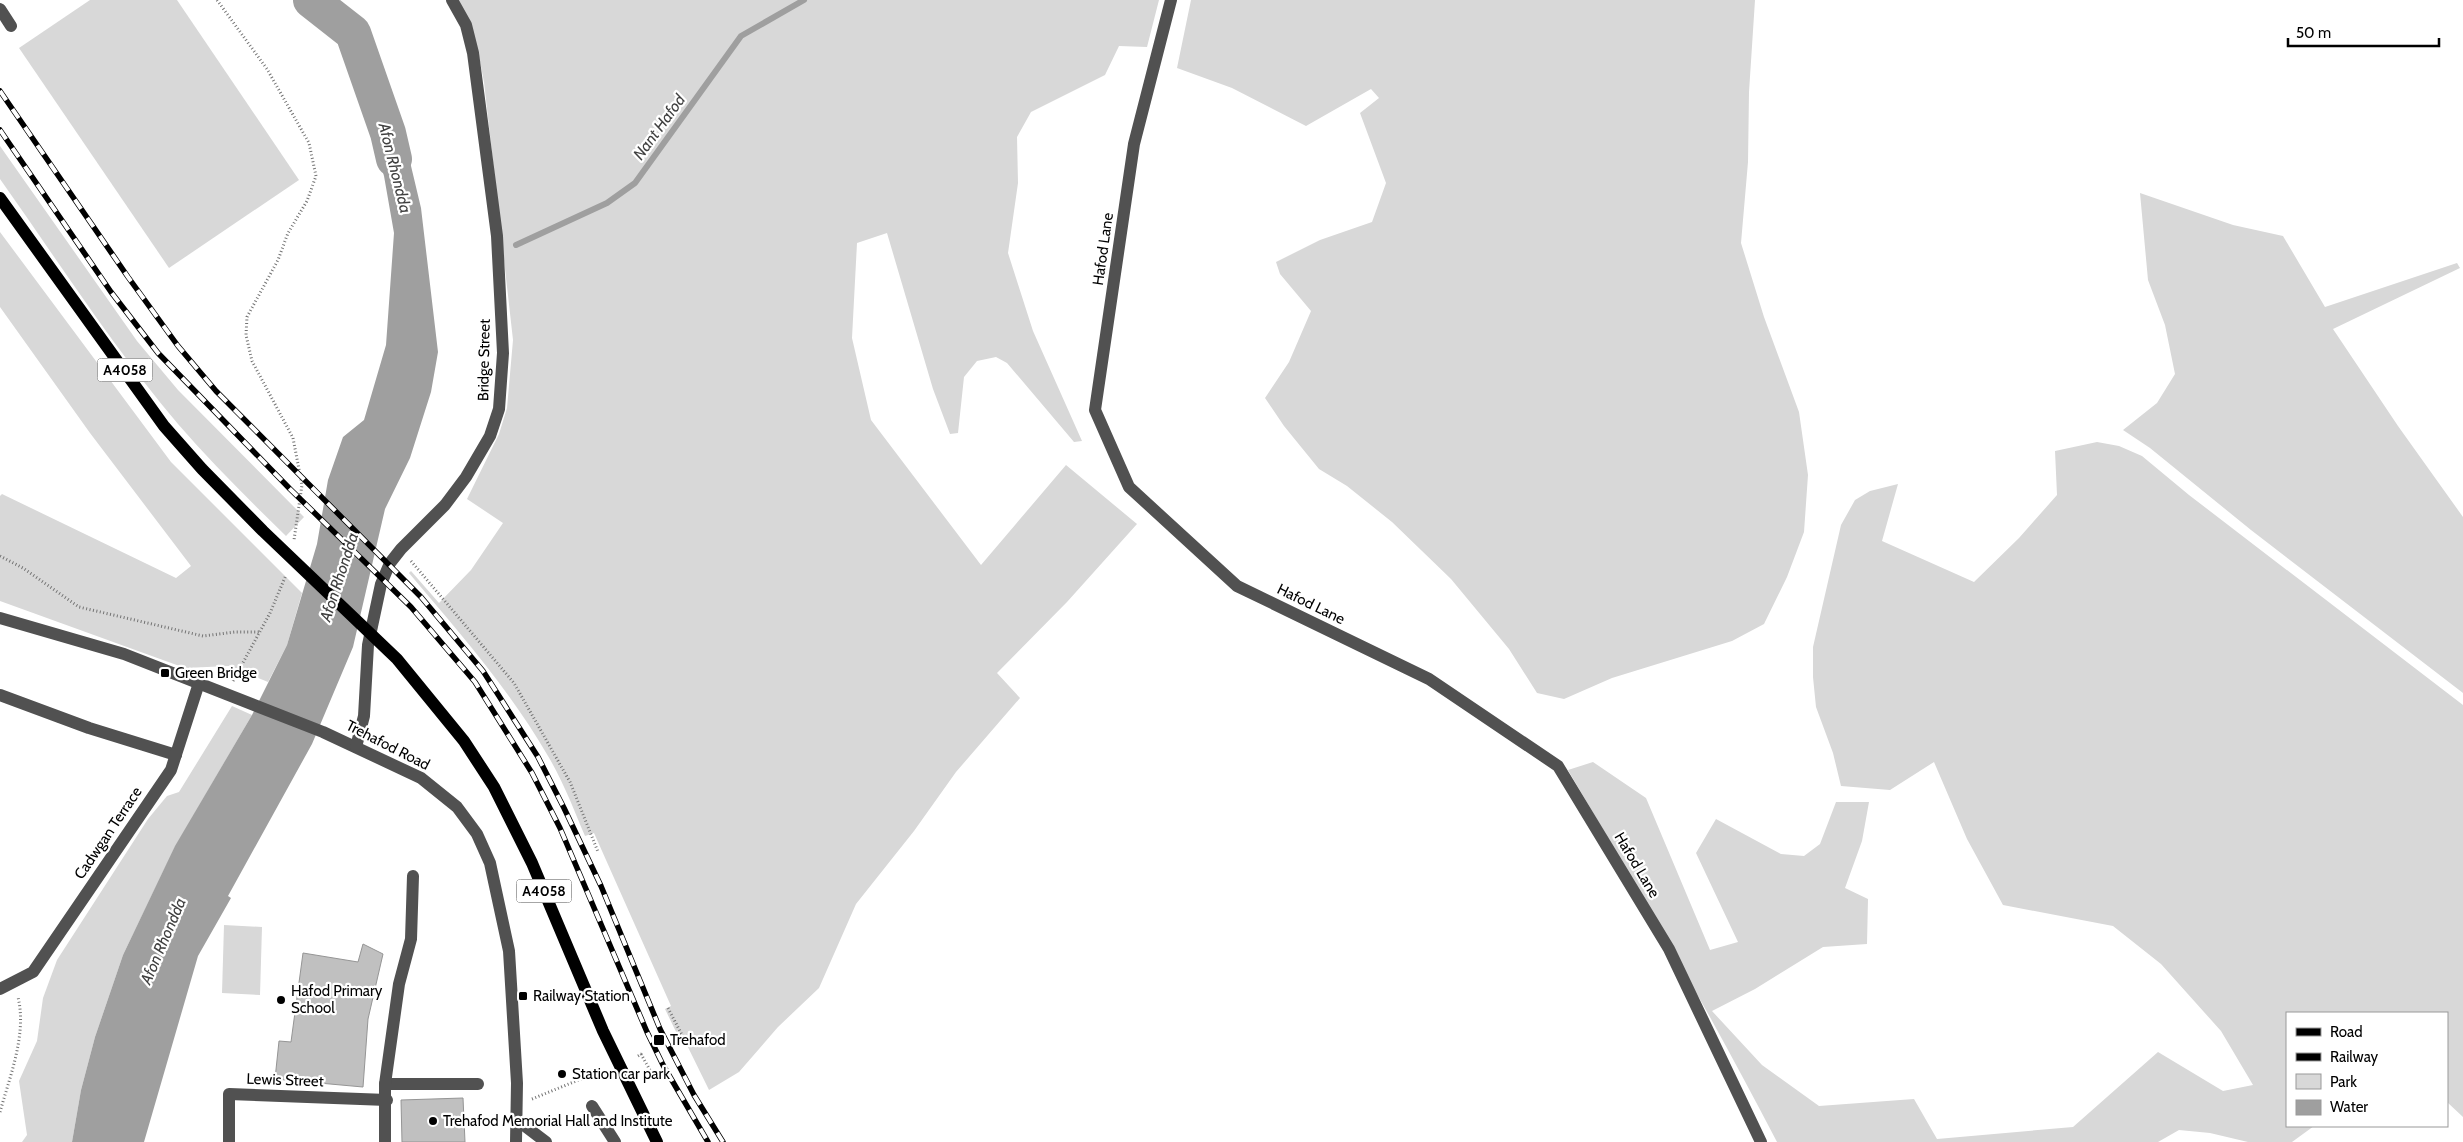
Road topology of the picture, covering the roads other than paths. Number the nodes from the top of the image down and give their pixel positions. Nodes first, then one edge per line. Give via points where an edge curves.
1 (452, 0) edge
2 (1171, 0) edge
3 (0, 9) edge
4 (11, 26) dead end
5 (0, 198) edge
6 (0, 618) edge
7 (199, 683) junction
8 (0, 694) edge
9 (356, 746) junction
10 (176, 755) junction
11 (413, 876) dead end
12 (0, 989) edge
13 (385, 1084) junction
14 (478, 1084) dead end
15 (387, 1100) junction
16 (592, 1106) dead end
17 (517, 1120) junction
18 (519, 1140) edge
19 (230, 1142) edge
20 (385, 1142) edge
21 (546, 1142) edge
22 (615, 1142) edge
23 (658, 1142) edge
24 (1761, 1142) edge

1 - 9 street, Bridge Street via 466,25 476,72 497,236 503,378 499,409 490,436 466,477 445,505 401,549 390,563 381,584 368,645 364,716
2 - 24 street, Hafod Lane via 1134,144 1095,410 1129,487 1237,586 1429,679 1558,766 1669,949
3 - 4 street
5 - 23 main road, A4058 via 164,426 263,531 397,658 459,735 494,786 532,863 603,1031
6 - 7 street, Trehafod Road via 124,654
7 - 9 street, Trehafod Road
7 - 10 street, Cadwgan Terrace
8 - 10 street via 89,728
9 - 17 street, Trehafod Road via 421,778 457,807 477,834 490,863 509,951
10 - 12 street, Cadwgan Terrace via 171,770 33,972
11 - 13 street via 411,939 399,984
13 - 14 street
13 - 15 street
15 - 19 street, Lewis Street via 229,1094
15 - 20 street
16 - 22 street
17 - 18 street, Trehafod Road
17 - 21 street

